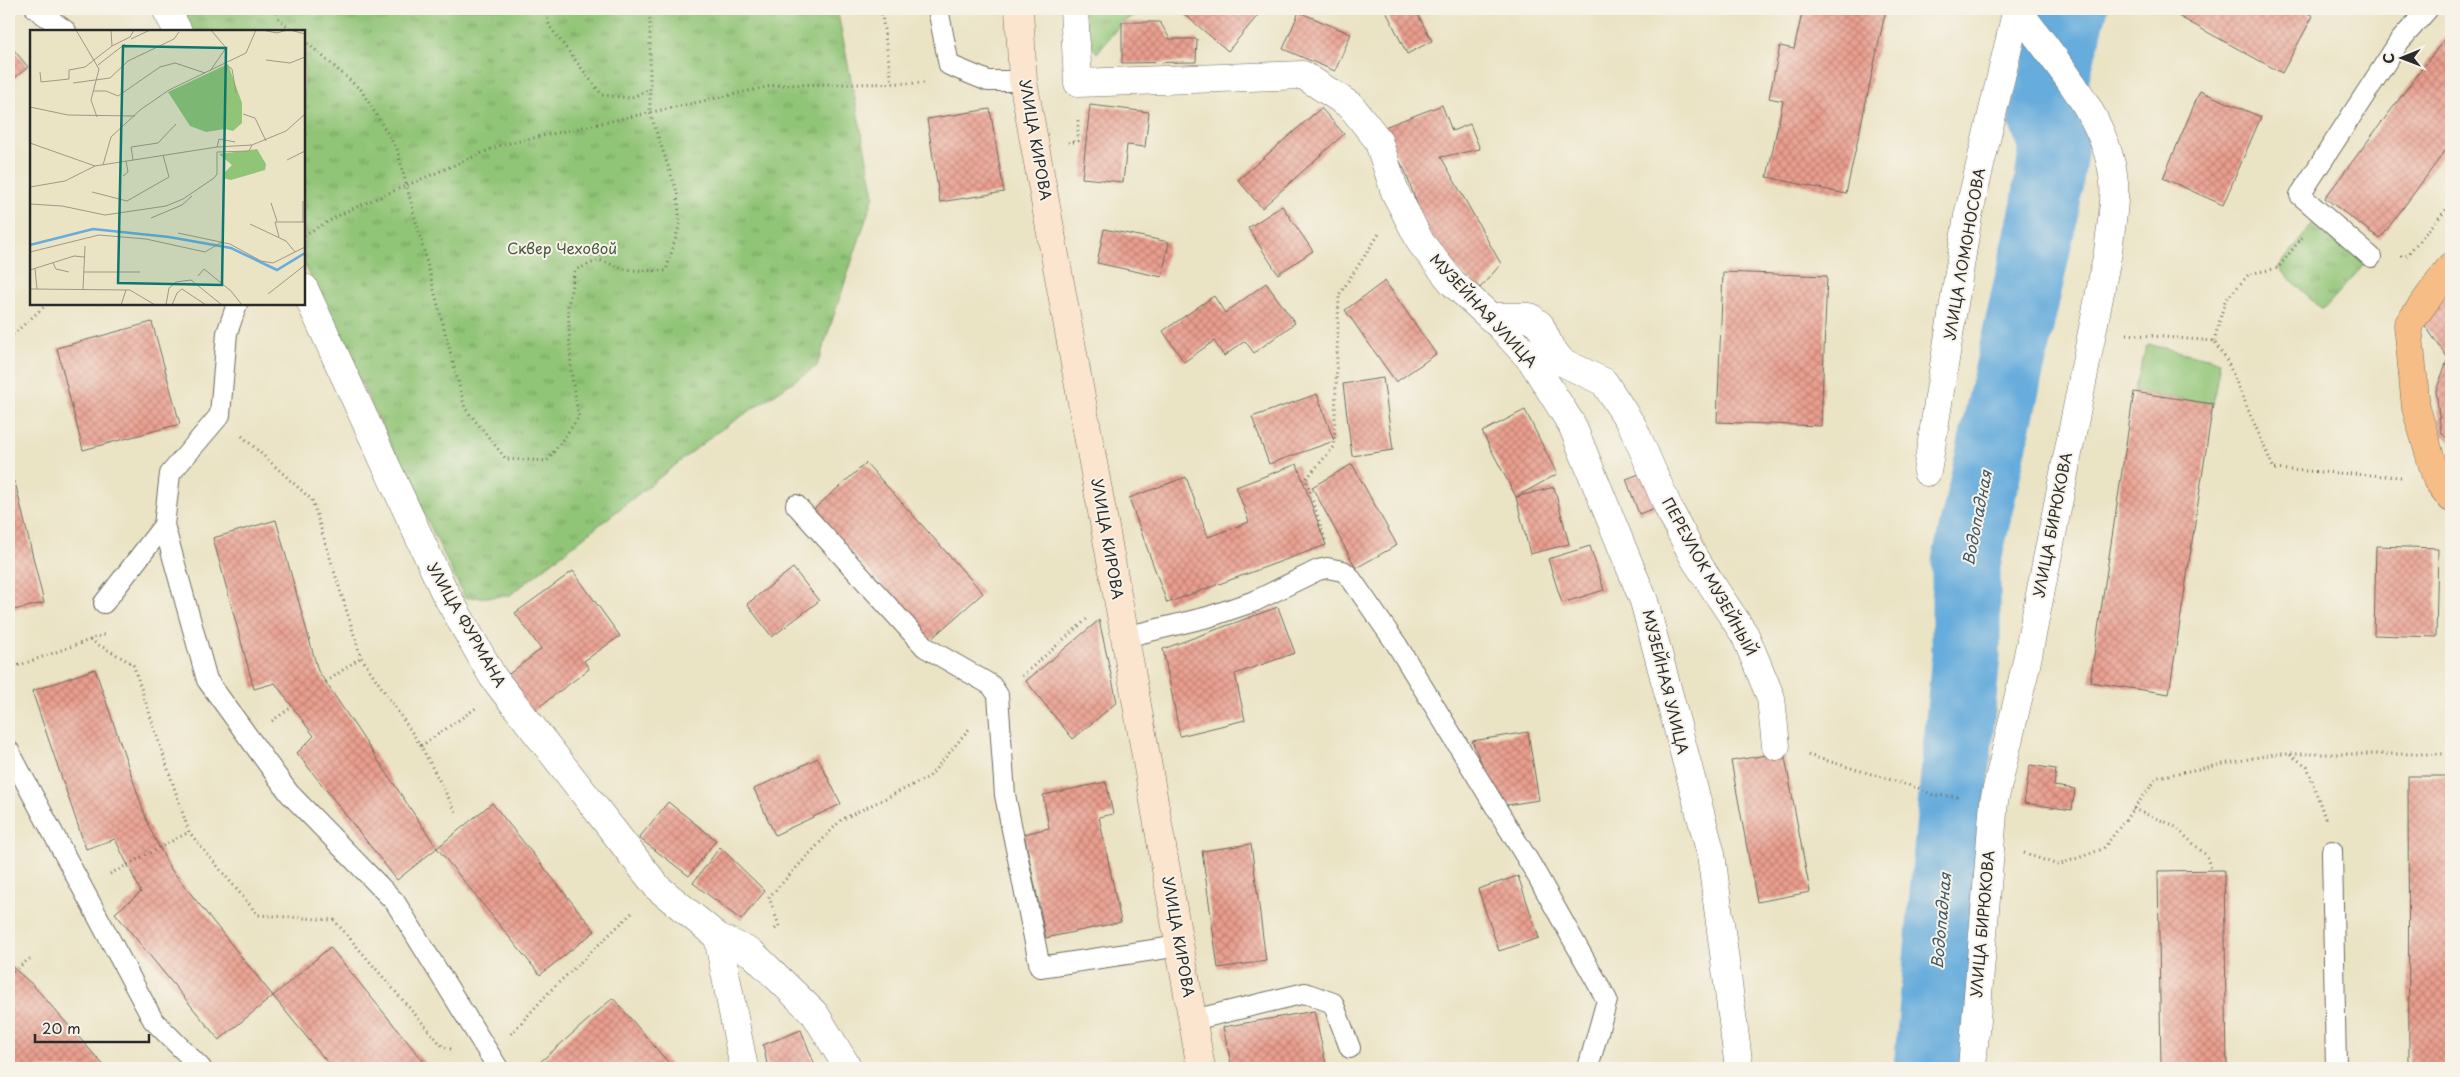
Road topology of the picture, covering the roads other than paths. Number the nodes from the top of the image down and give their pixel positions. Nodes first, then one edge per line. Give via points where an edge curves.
1 (36, 9) edge
2 (166, 9) edge
3 (938, 9) edge
4 (1019, 9) edge
5 (1074, 9) edge
6 (2017, 9) edge
7 (2428, 9) edge
8 (65, 30) edge
9 (177, 30) edge
10 (1023, 81) junction
11 (2371, 257) road end
12 (2451, 266) edge
13 (305, 290) edge
14 (237, 305) edge
15 (1490, 317) junction
16 (1927, 472) dead end
17 (2444, 489) edge
18 (796, 505) dead end
19 (164, 525) junction
20 (104, 602) road end
21 (1125, 637) junction
22 (1776, 746) road end
23 (9, 751) edge
24 (2332, 851) road end
25 (718, 937) junction
26 (1180, 946) junction
27 (1193, 1020) junction
28 (1350, 1048) dead end
29 (494, 1062) edge
30 (201, 1068) edge
31 (744, 1068) edge
32 (848, 1068) edge
33 (1201, 1068) edge
34 (1588, 1068) edge
35 (1739, 1068) edge
36 (1972, 1068) edge
37 (2336, 1068) edge

1 - 8 lane
2 - 9 street
3 - 10 lane via 949,65 988,81
4 - 10 main road, УЛИЦА КИРОВА
5 - 15 street, МУЗЕЙНАЯ УЛИЦА via 1078,82 1303,76 1351,106 1378,140 1400,202 1426,249 1452,282
6 - 16 street, УЛИЦА ЛОМОНОСОВА via 1968,216
6 - 36 street, УЛИЦА БИРЮКОВА via 2085,102 2106,150 2114,184 2108,252 2093,330 2024,674 1994,801
7 - 11 lane via 2399,42 2300,196
10 - 21 main road, УЛИЦА КИРОВА
12 - 17 main road via 2408,325 2416,408
13 - 25 street, УЛИЦА ФУРМАНА via 444,591 493,677 658,888
14 - 19 lane via 227,333 220,415 170,474
15 - 22 street, ПЕРЕУЛОК МУЗЕЙНЫЙ via 1530,317 1540,325 1550,347 1562,362 1604,382 1633,427 1694,558 1745,635 1771,698
15 - 35 street, МУЗЕЙНАЯ УЛИЦА via 1532,361 1572,425 1644,601 1712,854
18 - 26 lane via 925,647 994,690 1005,795 1040,967
19 - 20 lane
19 - 29 lane via 207,680 289,793 395,902
21 - 26 main road, УЛИЦА КИРОВА
21 - 34 lane via 1208,617 1255,601 1318,570 1334,569 1349,576 1397,645 1534,870 1607,1000
23 - 30 lane via 153,1020
24 - 37 lane
25 - 31 street
25 - 32 street, УЛИЦА ФУРМАНА via 752,953 814,1014
26 - 27 main road, УЛИЦА КИРОВА
27 - 28 lane via 1305,993 1333,1003
27 - 33 main road, УЛИЦА КИРОВА

